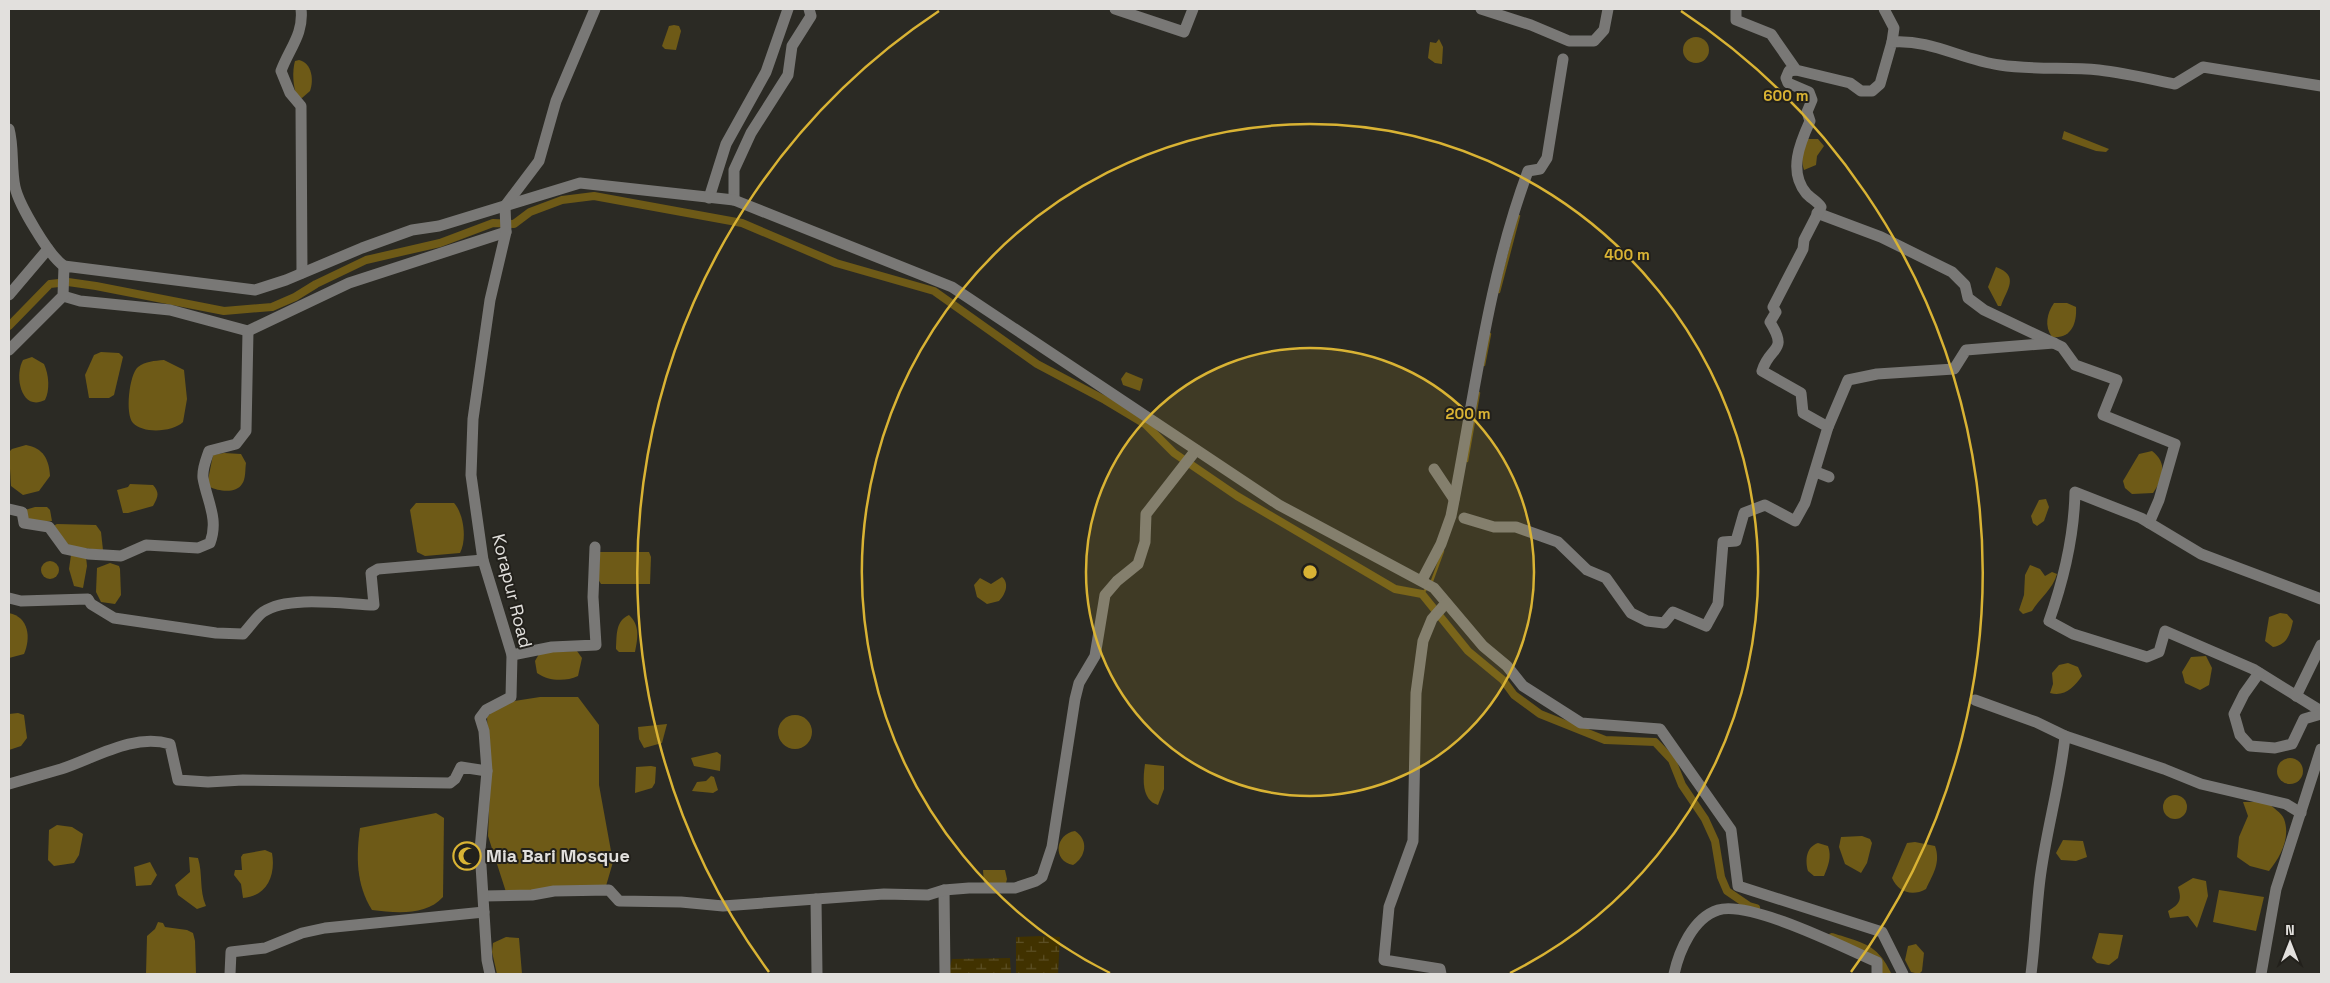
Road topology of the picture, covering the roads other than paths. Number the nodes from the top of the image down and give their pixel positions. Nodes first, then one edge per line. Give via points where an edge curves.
1 (301, 9) edge
2 (595, 9) edge
3 (788, 9) edge
4 (809, 9) edge
5 (1114, 9) edge
6 (1193, 9) edge
7 (1481, 9) edge
8 (1608, 9) edge
9 (1736, 9) edge
10 (1884, 9) edge
11 (1892, 42) junction
12 (1563, 59) dead end
13 (1796, 70) junction
14 (2321, 86) edge
15 (9, 129) edge
16 (709, 198) junction
17 (734, 200) junction
18 (1817, 213) junction
19 (505, 221) junction
20 (48, 249) junction
21 (64, 268) junction
22 (302, 273) junction
23 (63, 291) junction
24 (9, 295) edge
25 (248, 331) junction
26 (2054, 343) junction
27 (9, 350) edge
28 (1828, 427) junction
29 (1193, 454) junction
30 (1434, 469) dead end
31 (1816, 472) junction
32 (1829, 477) dead end
33 (1454, 499) junction
34 (9, 509) edge
35 (1464, 518) dead end
36 (2149, 523) junction
37 (595, 547) dead end
38 (483, 560) junction
39 (1422, 580) junction
40 (9, 598) edge
41 (2321, 600) edge
42 (1444, 606) junction
43 (2321, 645) edge
44 (512, 655) junction
45 (2259, 673) junction
46 (2296, 696) junction
47 (1975, 700) dead end
48 (2321, 712) edge
49 (2065, 736) junction
50 (2321, 749) edge
51 (487, 771) junction
52 (9, 784) edge
53 (2301, 813) junction
54 (944, 890) junction
55 (484, 896) junction
56 (816, 899) junction
57 (484, 912) junction
58 (230, 974) edge
59 (490, 974) edge
60 (817, 974) edge
61 (945, 974) edge
62 (1441, 974) edge
63 (1674, 974) edge
64 (1877, 974) edge
65 (1903, 974) edge
66 (2031, 974) edge
67 (2261, 974) edge

1 - 22 street via 298,39 287,54 281,71 290,93 301,106
2 - 19 street via 556,101 539,161
3 - 16 street via 766,72 726,144
4 - 17 street via 811,16 792,46 788,75 751,133 734,170
5 - 6 street via 1184,32
7 - 8 street via 1569,41 1594,41 1604,30
9 - 13 street via 1736,20 1771,34
10 - 11 street via 1894,28
11 - 13 street via 1880,84 1872,91 1861,91 1850,83
11 - 14 street via 1929,44 2001,66 2099,70 2175,84 2203,67
12 - 33 street via 1547,158 1540,169 1528,170 1513,212 1489,313
13 - 18 street via 1788,71 1788,83 1808,92 1812,100 1807,112 1810,121 1796,161 1806,193 1821,207
15 - 20 street via 16,190
16 - 17 street
16 - 19 street via 580,183
17 - 29 street via 952,287
18 - 26 street via 1881,236 1952,272 1965,285 1968,298 1984,310
18 - 28 street via 1803,249 1773,306 1776,312 1770,322 1778,337 1778,348 1765,362 1762,371 1801,393 1803,413
19 - 22 street via 412,230
19 - 25 street via 348,283
19 - 38 street, Korapur Road via 472,419 471,475
20 - 21 street
20 - 24 street
21 - 22 street via 255,290
21 - 23 street
23 - 25 street via 80,301 170,310
23 - 27 street
25 - 34 street via 246,431 236,444 209,451 204,466 203,478 213,510 210,543 198,548 146,545 121,556 88,554 65,549 49,526 24,523 22,512
26 - 28 street via 1966,350 1954,369 1877,374 1848,380
26 - 36 street via 2062,347 2075,365 2117,380 2103,415 2175,444
28 - 31 street
29 - 39 street via 1278,505
29 - 54 street via 1146,514 1145,542 1138,564 1117,580 1105,595 1094,656 1079,683 1075,699 1061,778 1060,808 1042,876 1015,888
30 - 33 street
31 - 32 street
31 - 35 street via 1805,503 1794,521 1765,505 1744,514 1736,541 1723,542 1718,604 1706,626 1673,612 1664,623 1647,621 1631,613 1606,578 1587,570 1558,542 1516,527 1494,526
33 - 39 street via 1441,544
36 - 41 street via 2201,554
36 - 45 street via 2075,492 2069,554 2049,621 2073,634 2147,657 2159,652 2165,630
37 - 44 street via 593,597 596,645 552,647
38 - 40 street via 378,569 371,573 374,606 277,604 261,613 243,634 114,618 88,599 21,601
38 - 44 street, Korapur Road
39 - 42 street via 1434,588
42 - 62 street via 1432,619 1423,641 1416,693 1413,840 1389,907 1384,960 1440,969
42 - 65 street via 1524,686 1581,723 1660,729 1731,830 1738,886 1882,932
43 - 46 street
44 - 51 street, Korapur Road via 511,697 486,710 480,718
45 - 46 street
45 - 48 street via 2234,714 2240,734 2250,746 2274,748 2292,744 2304,719
46 - 48 street
47 - 49 street
49 - 53 street via 2201,784 2286,804
49 - 66 street via 2040,879
50 - 53 street
51 - 52 street via 461,767 450,783 178,780 170,744 139,742
51 - 55 street, Korapur Road via 480,850
53 - 67 street via 2276,890
54 - 56 street via 928,895 884,894
54 - 61 street
55 - 56 street via 609,890 619,900 723,906
55 - 57 street, Korapur Road
56 - 60 street
57 - 58 street via 302,933 265,948 231,952
57 - 59 street, Korapur Road
63 - 64 street via 1694,928 1704,917 1718,910 1740,909 1806,930 1877,962

